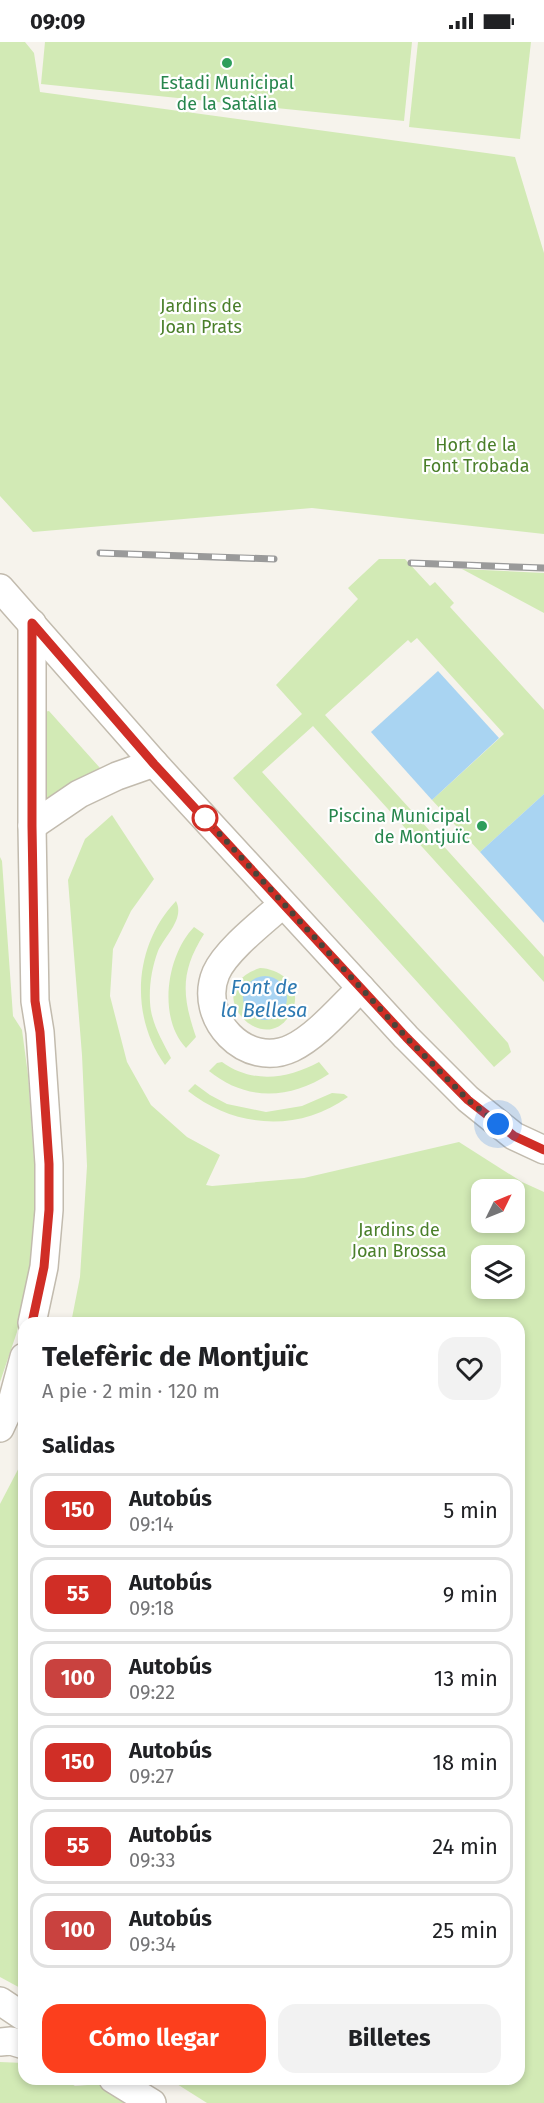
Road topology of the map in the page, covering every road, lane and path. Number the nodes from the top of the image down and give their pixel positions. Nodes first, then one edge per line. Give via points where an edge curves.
1 (0, 588) edge
2 (32, 623) junction
3 (154, 764) junction
4 (32, 826) junction
5 (283, 904) junction
6 (361, 988) junction
7 (544, 1150) edge
8 (33, 1317) edge
9 (18, 1380) edge
10 (0, 1428) edge
11 (0, 2001) edge
12 (18, 2012) edge
13 (0, 2042) edge
14 (18, 2043) edge
15 (123, 2085) edge
16 (152, 2103) edge

1 - 2 street
2 - 3 street
2 - 4 street
3 - 4 street via 79,794
3 - 5 street
4 - 8 street via 35,1001 49,1164 44,1267
5 - 6 street
5 - 6 street via 226,956 216,973 213,1011 222,1029 253,1051 272,1053 290,1049 306,1040
6 - 7 street via 468,1100 514,1136
9 - 10 street
11 - 12 street
13 - 14 street
15 - 16 street

